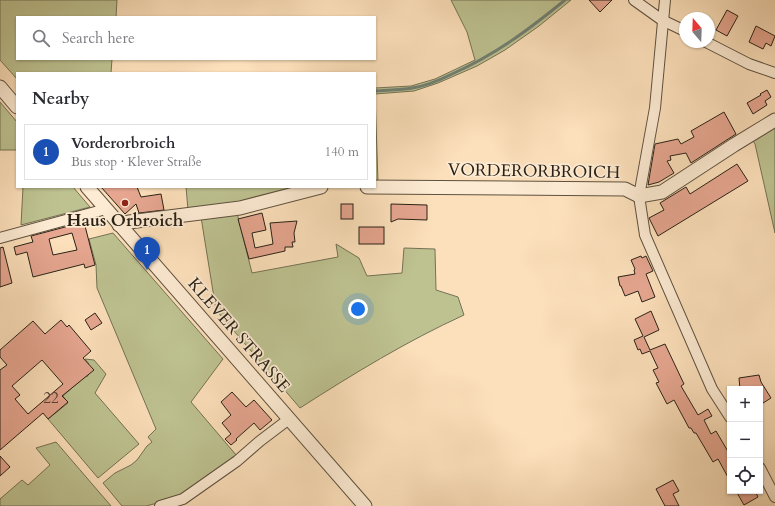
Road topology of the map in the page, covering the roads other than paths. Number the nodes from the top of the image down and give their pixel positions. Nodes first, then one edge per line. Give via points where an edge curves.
1 (634, 0) edge
2 (665, 0) edge
3 (662, 20) junction
4 (679, 28) edge
5 (715, 47) edge
6 (775, 74) edge
7 (0, 87) edge
8 (16, 106) edge
9 (775, 120) edge
10 (376, 187) edge
11 (88, 188) edge
12 (318, 188) edge
13 (639, 196) junction
14 (106, 209) junction
15 (119, 225) junction
16 (0, 238) edge
17 (727, 412) edge
18 (289, 419) junction
19 (763, 474) edge
20 (775, 497) edge
21 (160, 506) edge
22 (364, 506) edge

1 - 3 street
2 - 3 street
3 - 4 street
3 - 13 street via 655,108
5 - 6 street
7 - 8 street
9 - 13 street, VORDERORBROICH via 662,192
10 - 13 street, VORDERORBROICH via 625,189
11 - 14 street, KLEVER STRASSE
12 - 15 street via 240,208
13 - 17 street via 645,235 712,390
14 - 15 street, KLEVER STRASSE
14 - 16 street
15 - 18 street, KLEVER STRASSE
18 - 21 street via 237,461 183,499
18 - 22 street, KLEVER STRASSE
19 - 20 street

